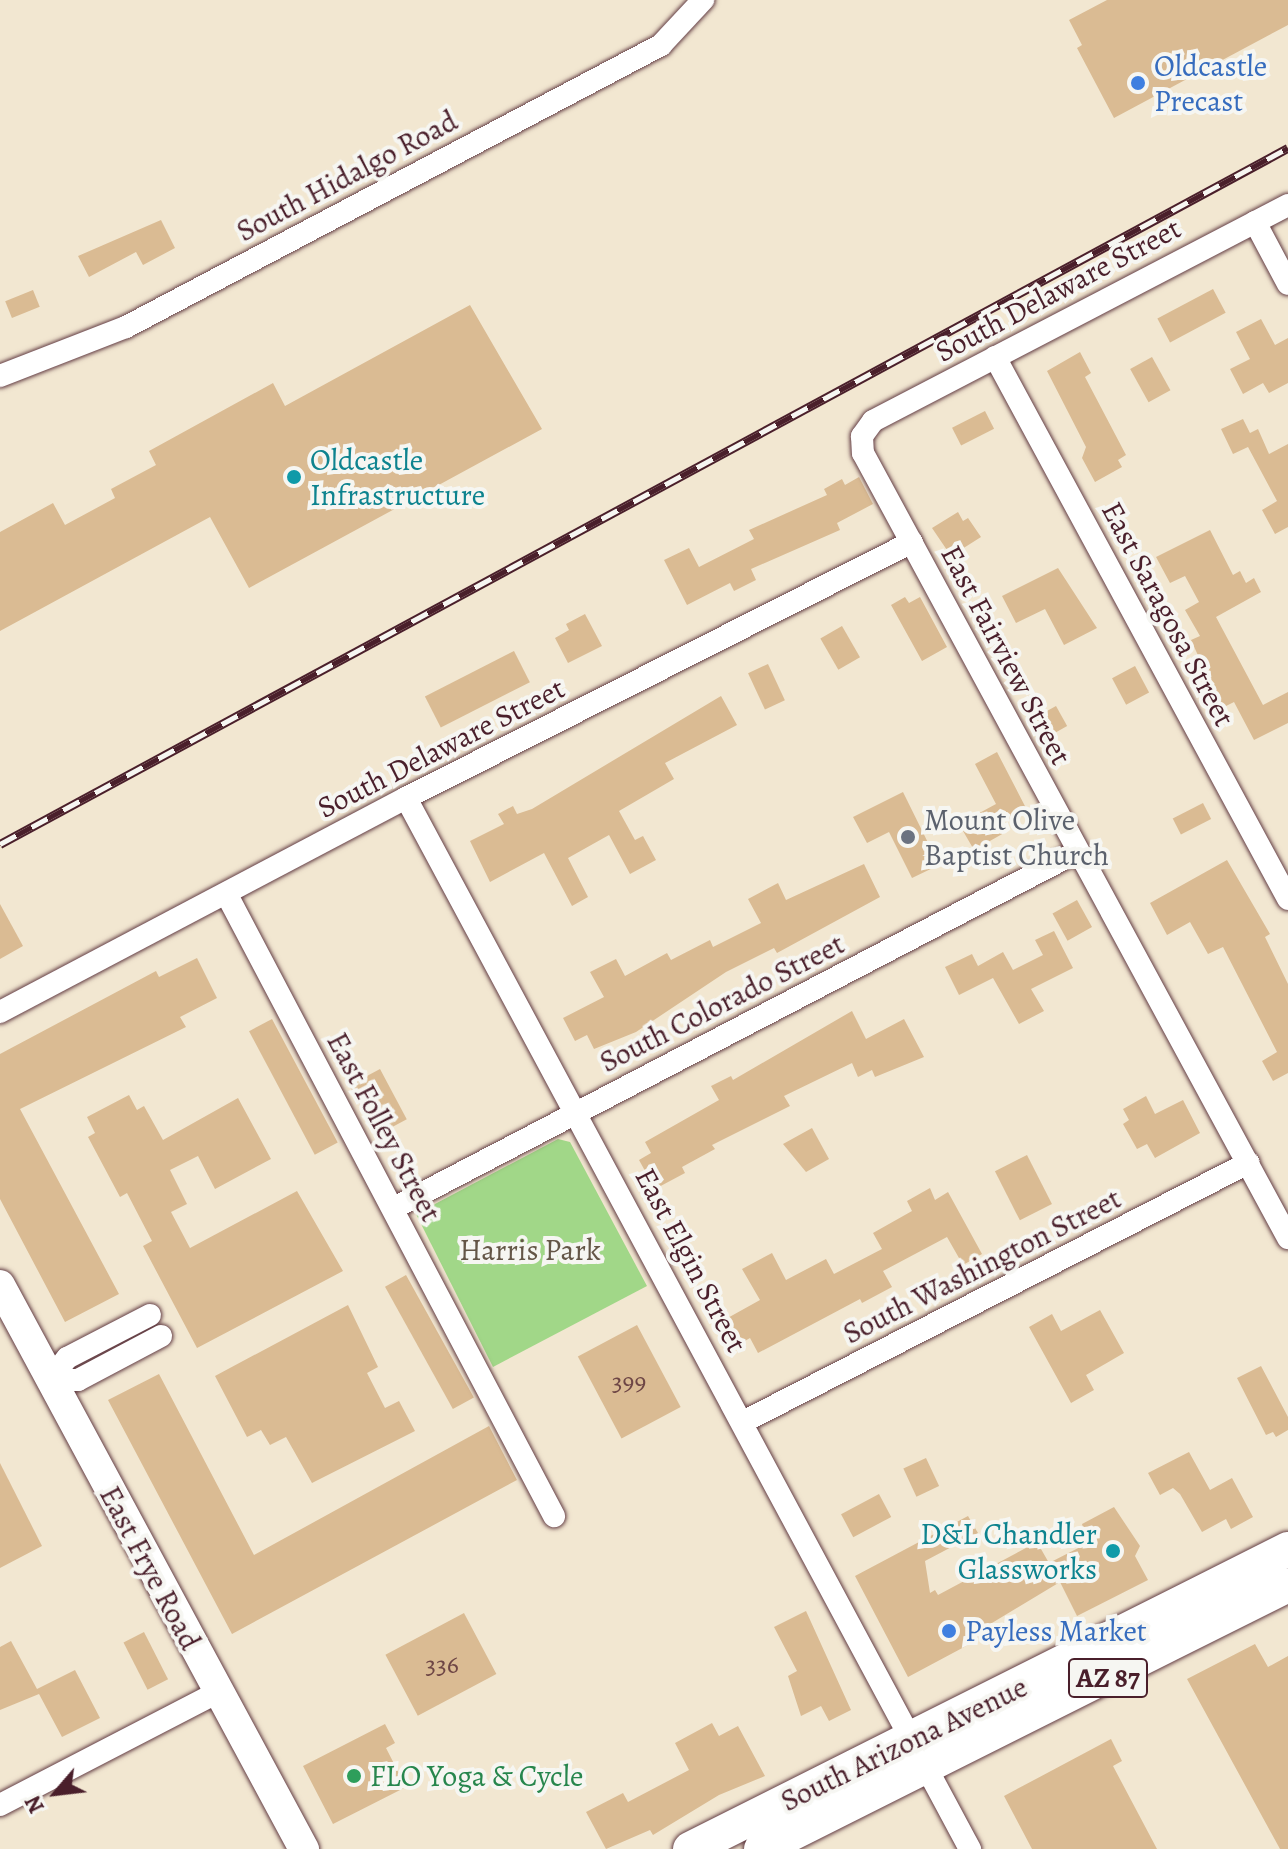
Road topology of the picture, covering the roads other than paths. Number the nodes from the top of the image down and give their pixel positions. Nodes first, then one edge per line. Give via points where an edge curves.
1 (703, 0) edge
2 (1288, 205) edge
3 (1255, 222) junction
4 (1288, 284) edge
5 (995, 357) junction
6 (0, 376) edge
7 (862, 436) joint
8 (912, 542) junction
9 (406, 798) junction
10 (1077, 852) junction
11 (227, 895) junction
12 (1288, 899) edge
13 (0, 1012) edge
14 (578, 1112) junction
15 (1248, 1163) junction
16 (394, 1208) junction
17 (1288, 1238) edge
18 (0, 1285) edge
19 (150, 1315) dead end
20 (161, 1336) dead end
21 (50, 1380) junction
22 (743, 1422) junction
23 (554, 1516) dead end
24 (1288, 1549) edge
25 (1288, 1585) edge
26 (216, 1693) junction
27 (919, 1754) junction
28 (0, 1805) edge
29 (304, 1849) edge
30 (690, 1849) edge
31 (761, 1849) edge
32 (970, 1849) edge

1 - 6 street, South Hidalgo Road via 661,45 126,327
2 - 3 street, South Delaware Street
3 - 4 street
3 - 5 street, South Delaware Street
5 - 7 street, South Delaware Street via 873,421
5 - 12 street, East Saragosa Street
7 - 8 street, East Fairview Street via 863,453
8 - 9 street, South Delaware Street
8 - 10 street, East Fairview Street
9 - 11 street, South Delaware Street
9 - 14 street, East Elgin Street
10 - 14 street, South Colorado Street
10 - 15 street, East Fairview Street
11 - 13 street, South Delaware Street
11 - 16 street, East Folley Street
14 - 16 street, South Colorado Street
14 - 22 street, East Elgin Street
15 - 17 street, East Fairview Street
15 - 22 street, South Washington Street
16 - 23 street, East Folley Street
18 - 21 street, East Frye Road
19 - 21 street via 67,1358
20 - 21 street via 78,1380
21 - 26 street, East Frye Road
22 - 27 street, East Elgin Street
24 - 27 main road, South Arizona Avenue / AZ 87
25 - 27 main road, South Arizona Avenue / AZ 87
26 - 28 street
26 - 29 street, East Frye Road
27 - 30 main road, South Arizona Avenue / AZ 87
27 - 31 main road, South Arizona Avenue / AZ 87
27 - 32 street, East Elgin Street

